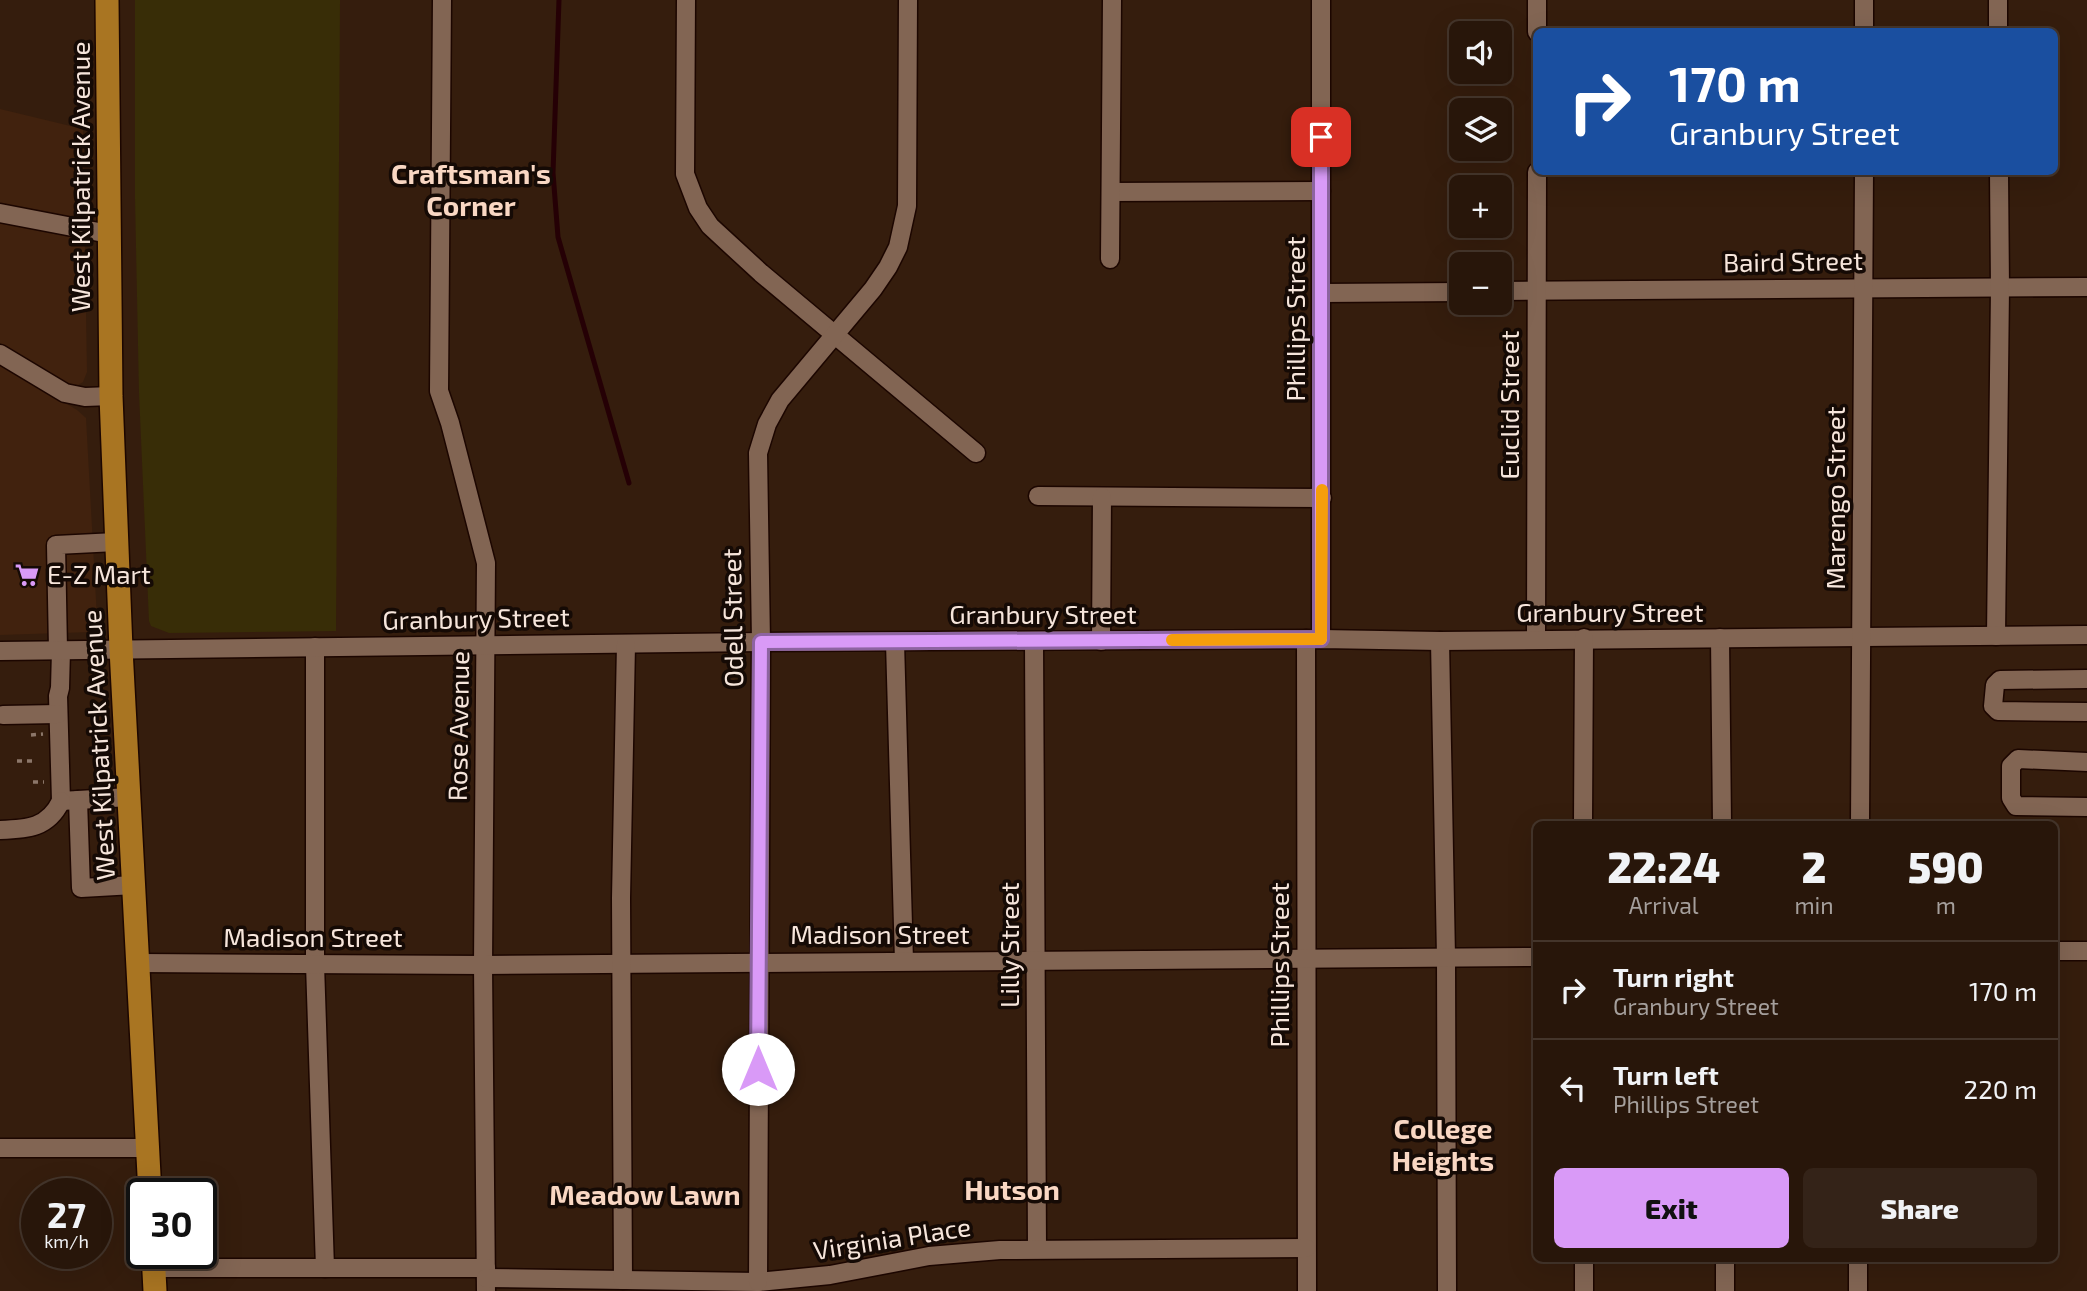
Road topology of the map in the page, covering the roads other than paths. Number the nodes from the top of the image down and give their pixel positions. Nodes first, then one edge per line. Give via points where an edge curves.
1 (107, 0) edge
2 (442, 0) edge
3 (686, 0) edge
4 (908, 0) edge
5 (1112, 0) edge
6 (1321, 0) edge
7 (1536, 0) edge
8 (1864, 0) edge
9 (1998, 0) edge
10 (1536, 28) edge
11 (1864, 28) edge
12 (1998, 28) edge
13 (1536, 175) edge
14 (1864, 175) edge
15 (1998, 175) edge
16 (1321, 191) junction
17 (1111, 192) junction
18 (0, 213) edge
19 (109, 234) junction
20 (1110, 259) dead end
21 (1864, 287) junction
22 (2087, 287) edge
23 (2000, 288) junction
24 (1512, 291) edge
25 (1536, 291) junction
26 (1449, 292) edge
27 (1323, 293) junction
28 (834, 334) junction
29 (0, 354) edge
30 (111, 396) junction
31 (976, 453) dead end
32 (1038, 496) dead end
33 (1102, 497) junction
34 (1322, 498) junction
35 (116, 542) junction
36 (2087, 635) edge
37 (1996, 636) junction
38 (1861, 637) junction
39 (1584, 638) junction
40 (1720, 638) junction
41 (1314, 639) junction
42 (1536, 639) junction
43 (1101, 641) junction
44 (1440, 641) junction
45 (761, 642) junction
46 (895, 642) junction
47 (1034, 642) junction
48 (626, 644) junction
49 (486, 645) junction
50 (315, 647) junction
51 (121, 649) junction
52 (60, 650) junction
53 (0, 651) edge
54 (2087, 679) edge
55 (2087, 712) edge
56 (58, 713) junction
57 (3, 715) dead end
58 (2087, 762) edge
59 (129, 797) junction
60 (70, 800) junction
61 (2087, 807) edge
62 (1583, 821) edge
63 (1722, 821) edge
64 (1860, 821) edge
65 (0, 830) edge
66 (134, 886) junction
67 (2058, 951) edge
68 (2087, 951) edge
69 (1446, 957) junction
70 (1533, 957) edge
71 (1307, 958) junction
72 (904, 961) junction
73 (1037, 961) junction
74 (759, 962) junction
75 (139, 963) junction
76 (622, 963) junction
77 (315, 964) junction
78 (483, 965) junction
79 (0, 1148) edge
80 (148, 1148) junction
81 (149, 1178) edge
82 (1037, 1248) junction
83 (1306, 1248) junction
84 (1584, 1262) edge
85 (1725, 1262) edge
86 (1858, 1262) edge
87 (217, 1263) edge
88 (325, 1268) junction
89 (154, 1269) edge
90 (486, 1279) edge
91 (623, 1280) junction
92 (758, 1282) junction
93 (155, 1291) edge
94 (1307, 1291) edge
95 (1447, 1291) edge
96 (1584, 1291) edge
97 (1725, 1291) edge
98 (1858, 1291) edge

1 - 19 main road, West Kilpatrick Avenue
2 - 49 street, Rose Avenue via 439,391 484,550
3 - 28 street via 685,174 698,208 727,244
4 - 28 street, Odell Street via 905,218 888,267
5 - 17 street
6 - 16 street, Phillips Street
7 - 10 street
8 - 11 street
9 - 12 street
13 - 25 street, Euclid Street
14 - 21 street, Marengo Street
15 - 23 street
16 - 17 street
16 - 27 street, Phillips Street
17 - 20 street
18 - 19 street
19 - 30 main road, West Kilpatrick Avenue
21 - 23 street, Baird Street
21 - 25 street, Baird Street
21 - 38 street, Marengo Street
22 - 23 street, Baird Street
23 - 37 street
24 - 25 street, Baird Street
25 - 42 street, Euclid Street
26 - 27 street
27 - 34 street, Phillips Street
28 - 31 street
28 - 45 street, Odell Street via 780,400 758,453
29 - 30 street via 65,393
30 - 35 main road, West Kilpatrick Avenue
32 - 33 street
33 - 34 street
33 - 43 street
34 - 41 street, Phillips Street
35 - 51 main road, West Kilpatrick Avenue
35 - 52 street via 56,545
36 - 37 street, Granbury Street
37 - 38 street, Granbury Street
38 - 40 street, Granbury Street
38 - 64 street, Marengo Street
39 - 40 street, Granbury Street
39 - 42 street, Granbury Street
39 - 62 street
40 - 63 street
41 - 43 street, Granbury Street
41 - 44 street, Granbury Street
41 - 71 street, Phillips Street
42 - 44 street, Granbury Street
43 - 47 street, Granbury Street
44 - 69 street
45 - 46 street, Granbury Street
45 - 48 street, Granbury Street
45 - 74 street, Odell Street
46 - 47 street, Granbury Street
46 - 72 street
47 - 73 street, Lilly Street
48 - 49 street, Granbury Street
48 - 76 street
49 - 50 street, Granbury Street
49 - 78 street, Rose Avenue
50 - 51 street, Granbury Street
50 - 77 street
51 - 52 street, Granbury Street
51 - 59 main road, West Kilpatrick Avenue
52 - 53 street, Granbury Street
52 - 56 street
54 - 55 street via 2000,680 1995,685 1993,706 1998,711
56 - 57 street
56 - 60 street
58 - 61 street via 2018,759 2011,766 2011,798 2016,806
59 - 60 street
59 - 66 main road, West Kilpatrick Avenue
60 - 65 street via 30,829
60 - 66 street via 81,888
66 - 75 main road, West Kilpatrick Avenue
67 - 68 street
69 - 70 street, Madison Street
69 - 71 street, Madison Street
69 - 95 street
71 - 73 street, Madison Street
71 - 83 street, Phillips Street
72 - 73 street, Madison Street
72 - 74 street, Madison Street
73 - 82 street, Lilly Street
74 - 76 street, Madison Street
74 - 92 street, Odell Street
75 - 77 street, Madison Street
75 - 80 main road, West Kilpatrick Avenue
76 - 78 street, Madison Street
76 - 91 street
77 - 78 street, Madison Street
77 - 88 street
78 - 90 street, Rose Avenue
79 - 80 street
80 - 81 main road, West Kilpatrick Avenue
82 - 83 street, Virginia Place
82 - 92 street, Virginia Place via 929,1256 830,1275
83 - 94 street, Phillips Street
84 - 96 street
85 - 97 street
86 - 98 street
87 - 88 street, Virginia Place
88 - 90 street, Virginia Place
89 - 93 main road
90 - 91 street, Virginia Place
91 - 92 street, Virginia Place

